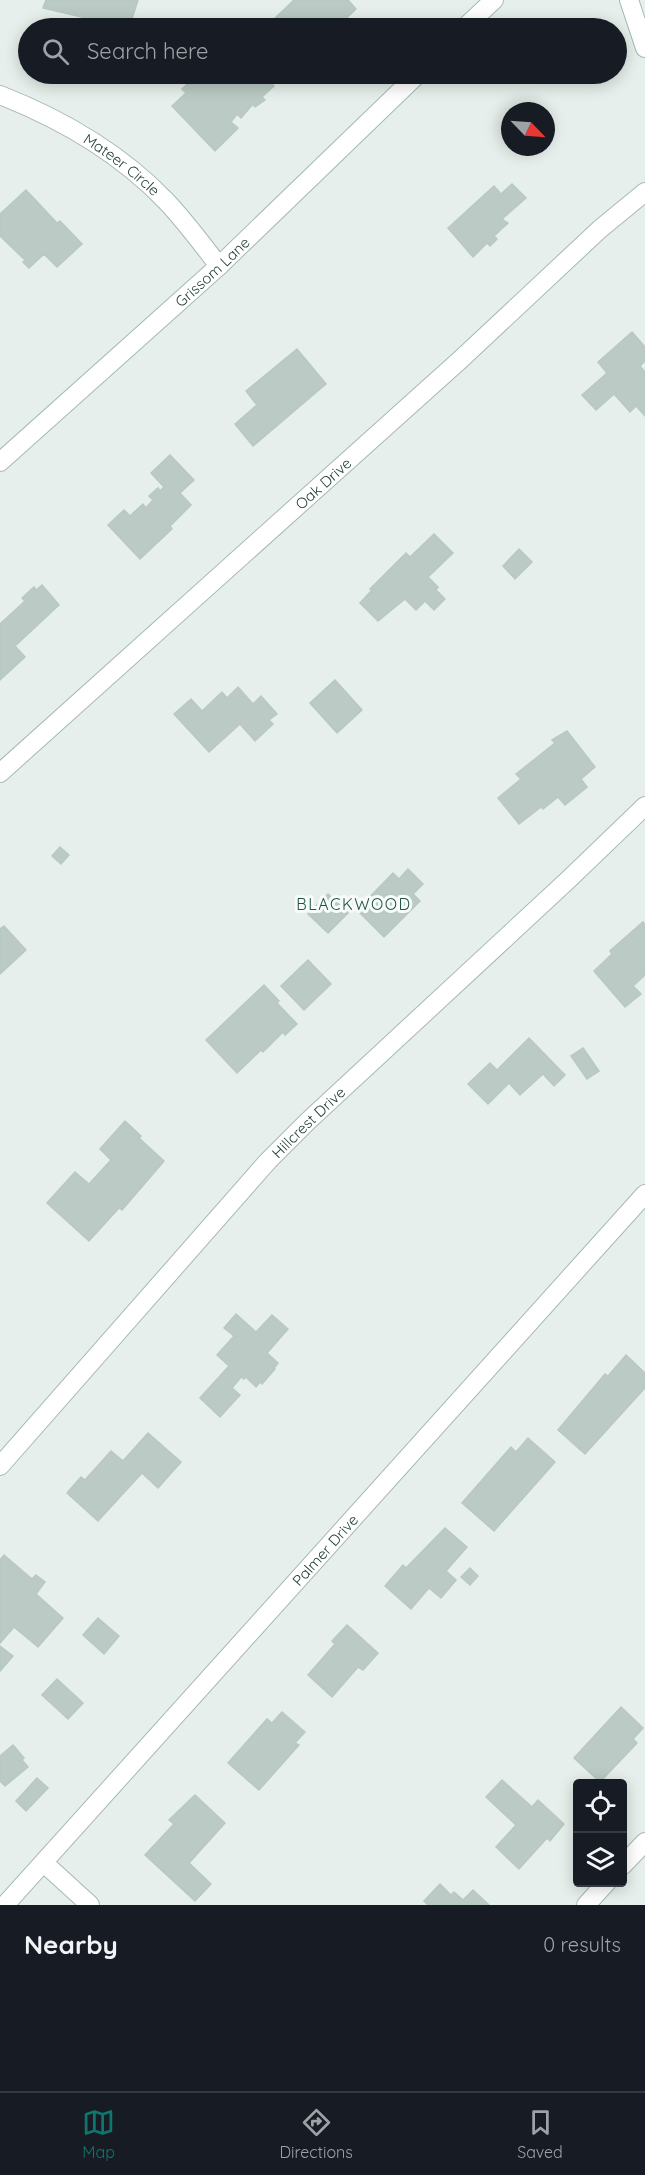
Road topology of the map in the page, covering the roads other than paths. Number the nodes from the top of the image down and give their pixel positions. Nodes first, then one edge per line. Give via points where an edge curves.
1 (494, 0) edge
2 (629, 0) edge
3 (475, 18) edge
4 (645, 48) edge
5 (408, 84) edge
6 (0, 95) edge
7 (645, 192) edge
8 (219, 266) junction
9 (0, 462) edge
10 (0, 773) edge
11 (645, 807) edge
12 (645, 1194) edge
13 (0, 1466) edge
14 (645, 1842) edge
15 (627, 1861) edge
16 (44, 1863) junction
17 (602, 1887) edge
18 (2, 1905) edge
19 (90, 1905) edge
20 (586, 1905) edge

1 - 3 street
2 - 4 street
5 - 8 street, Grissom Lane
6 - 8 street, Mateer Circle via 65,124 128,167 168,202
7 - 10 street, Oak Drive
8 - 9 street, Grissom Lane
11 - 13 street, Hillcrest Drive via 291,1137
12 - 16 street, Palmer Drive
14 - 15 street
16 - 18 street, Palmer Drive
16 - 19 street
17 - 20 street

